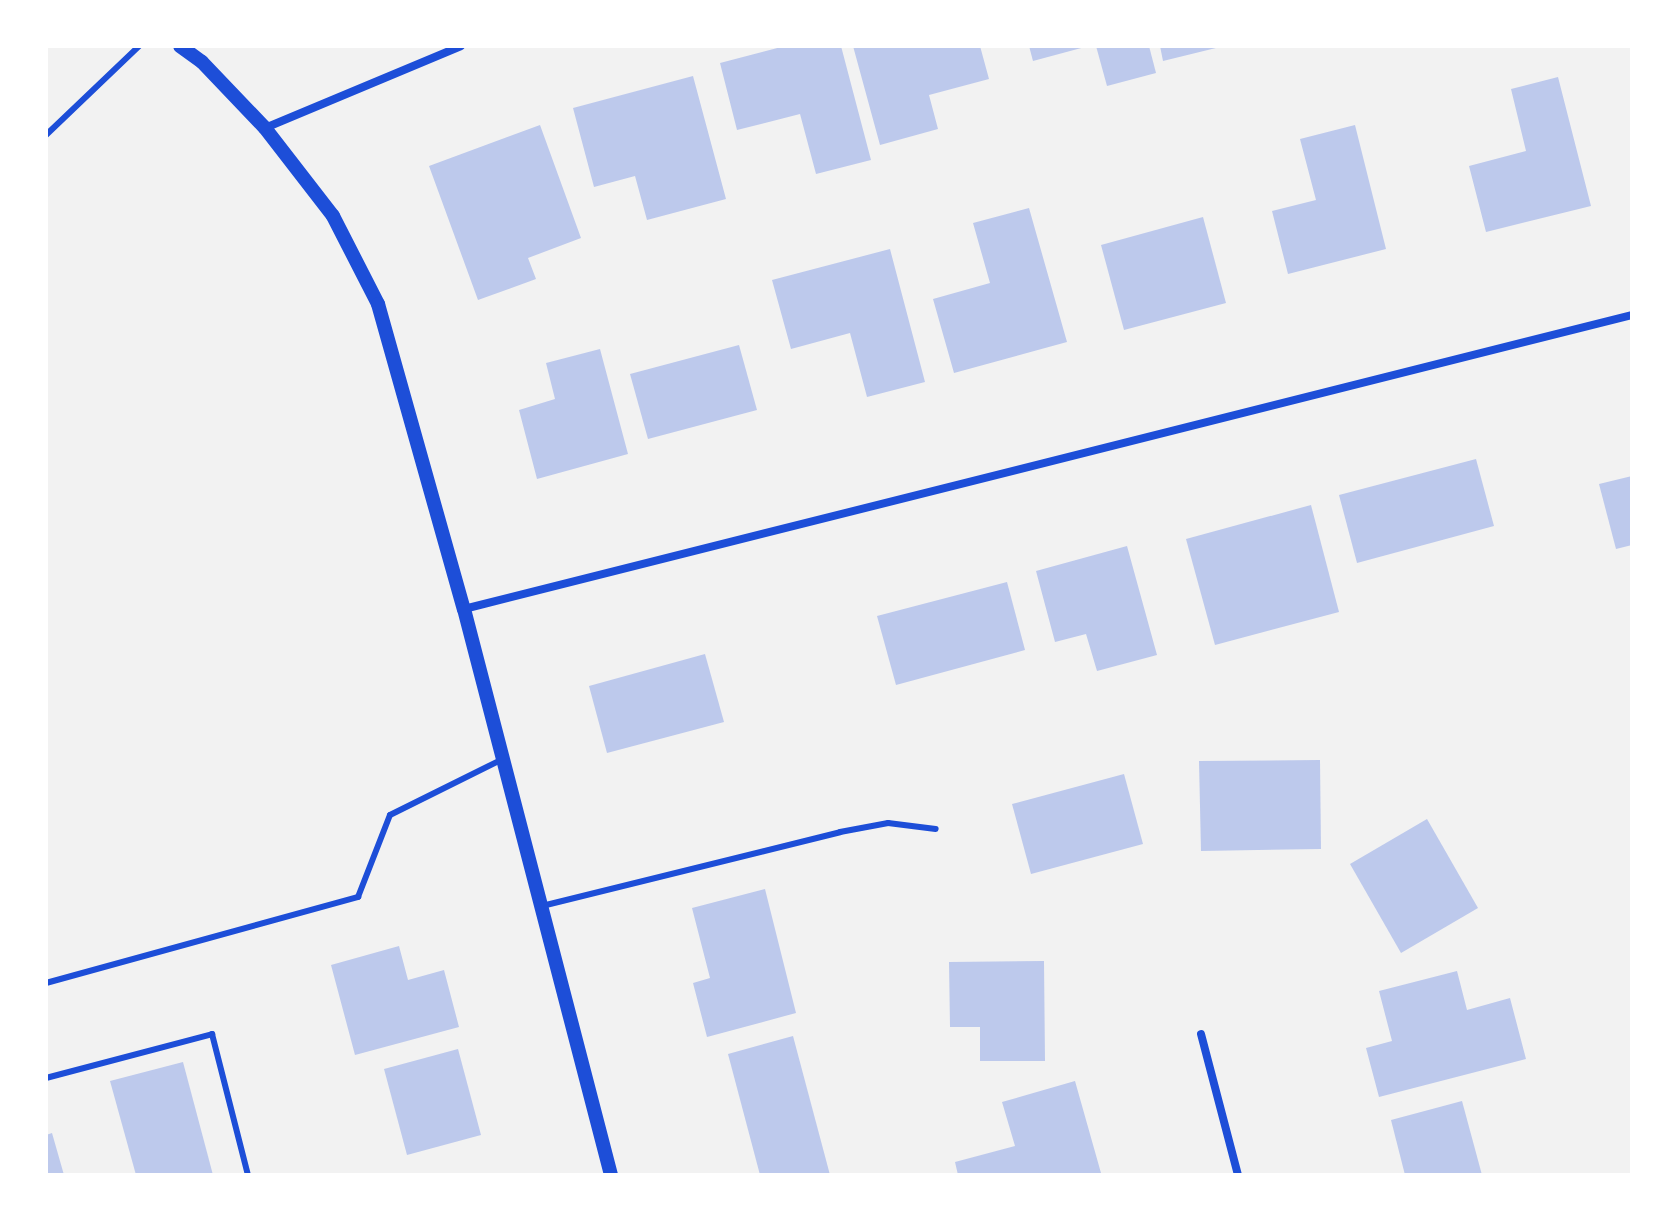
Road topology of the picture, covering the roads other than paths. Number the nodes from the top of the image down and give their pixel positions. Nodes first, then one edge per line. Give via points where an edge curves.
1 (139, 46) edge
2 (180, 46) edge
3 (461, 46) edge
4 (265, 128) junction
5 (46, 135) edge
6 (1632, 315) edge
7 (464, 609) junction
8 (503, 759) junction
9 (936, 829) dead end
10 (541, 906) junction
11 (46, 983) edge
12 (1201, 1034) dead end
13 (46, 1078) edge
14 (248, 1175) edge
15 (611, 1175) edge
16 (1238, 1175) edge

1 - 5 lane
2 - 4 street
3 - 4 street
4 - 7 street via 333,216 378,304
6 - 7 street
7 - 8 street
8 - 10 street
8 - 11 lane via 390,815 358,897
9 - 10 lane via 888,823 840,832
10 - 15 street
12 - 16 street
13 - 14 lane via 212,1034

